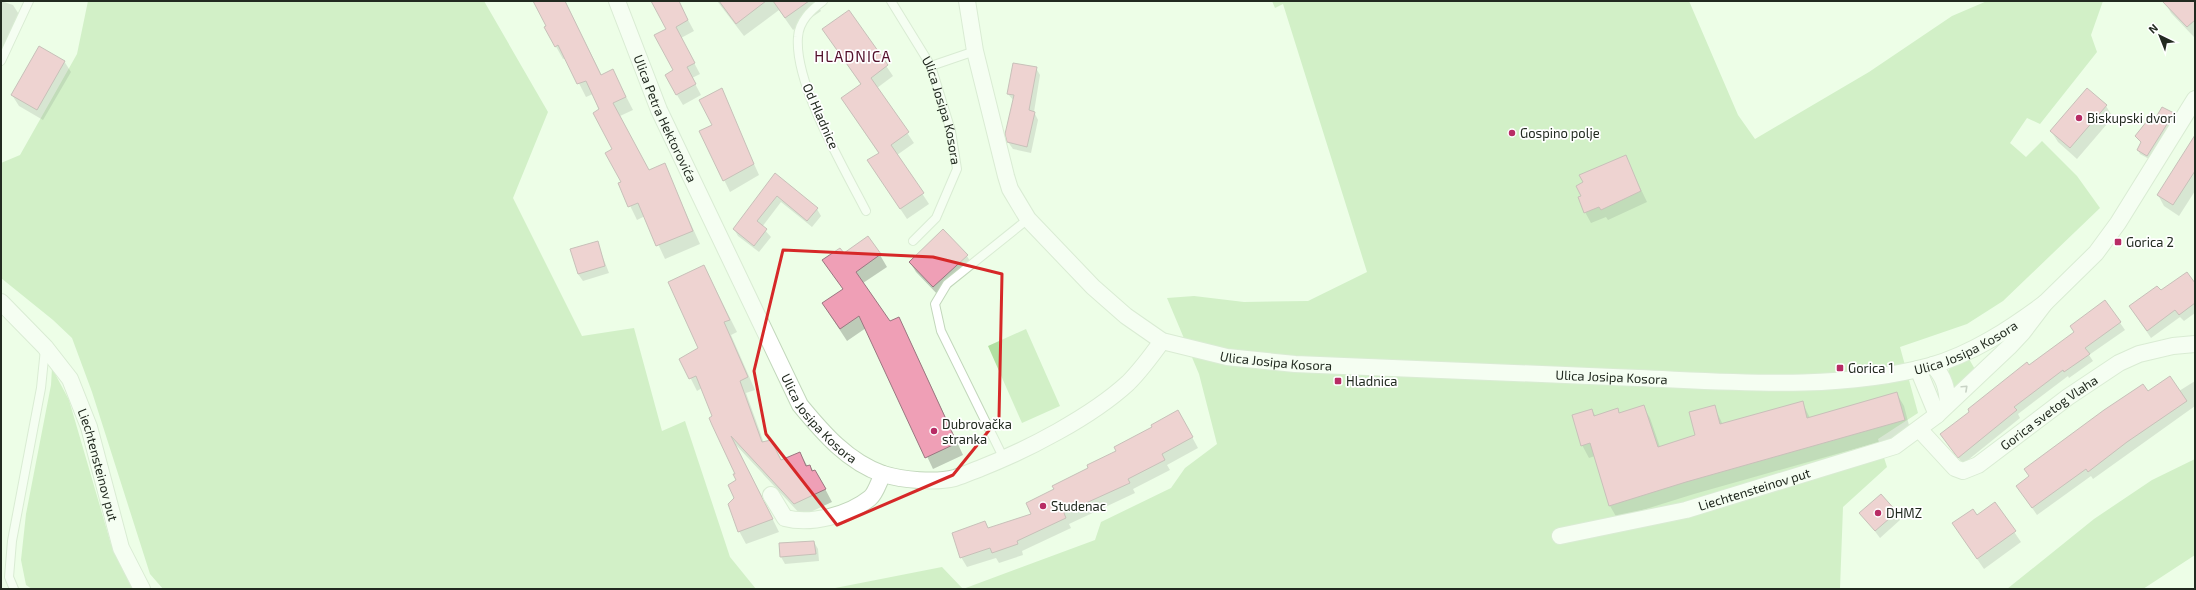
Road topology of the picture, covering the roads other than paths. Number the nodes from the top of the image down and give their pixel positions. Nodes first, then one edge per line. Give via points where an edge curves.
1 (29, 1) edge
2 (617, 1) edge
3 (823, 1) edge
4 (891, 1) edge
5 (967, 1) edge
6 (975, 52) junction
7 (1, 61) edge
8 (931, 66) junction
9 (2195, 99) edge
10 (866, 211) dead end
11 (1028, 219) junction
12 (720, 232) joint
13 (913, 241) dead end
14 (1, 302) edge
15 (2044, 303) junction
16 (1162, 341) junction
17 (2195, 344) edge
18 (45, 346) junction
19 (1925, 367) junction
20 (1942, 409) junction
21 (1919, 429) junction
22 (1004, 459) junction
23 (883, 474) junction
24 (771, 495) dead end
25 (1560, 536) dead end
26 (14, 589) edge
27 (142, 589) edge

1 - 7 lane
2 - 12 street, Ulica Petra Hektorovića via 660,110
3 - 10 lane, Od Hladnice via 807,13 802,25 798,36 799,59 815,109
4 - 8 lane, Ulica Josipa Kosora
5 - 6 street, Ulica Josipa Kosora
6 - 8 lane
6 - 11 street, Ulica Josipa Kosora via 1010,189
8 - 13 lane, Ulica Josipa Kosora via 952,131 957,169 936,218
9 - 15 street, Liechtensteinov put via 2118,223 2096,253
11 - 16 street, Ulica Josipa Kosora via 1094,287 1126,316
11 - 22 lane via 947,284 935,304 941,331
12 - 23 street, Ulica Josipa Kosora via 800,405 825,435 851,456
14 - 18 street, Liechtensteinov put
15 - 19 street, Ulica Josipa Kosora via 1999,335
20 -> 15 street, Liechtensteinov put via 2009,347
16 - 19 street, Ulica Josipa Kosora via 1227,357 1295,364 1794,384
16 - 22 street, Ulica Josipa Kosora via 1148,361 1113,394 1045,438
17 - 21 street, Gorica svetog Vlaha via 2139,354 2118,363 2068,397 1978,466 1963,471 1955,468
18 - 26 lane via 41,388 12,541 9,577
18 - 27 street, Liechtensteinov put via 70,379 89,427 121,548
19 - 20 street
20 - 21 street, Liechtensteinov put
21 - 25 street, Liechtensteinov put via 1895,446 1870,455 1694,507
22 - 23 street, Ulica Josipa Kosora via 955,478 916,480
23 - 24 street via 871,498 849,510 823,518 795,521 785,518

